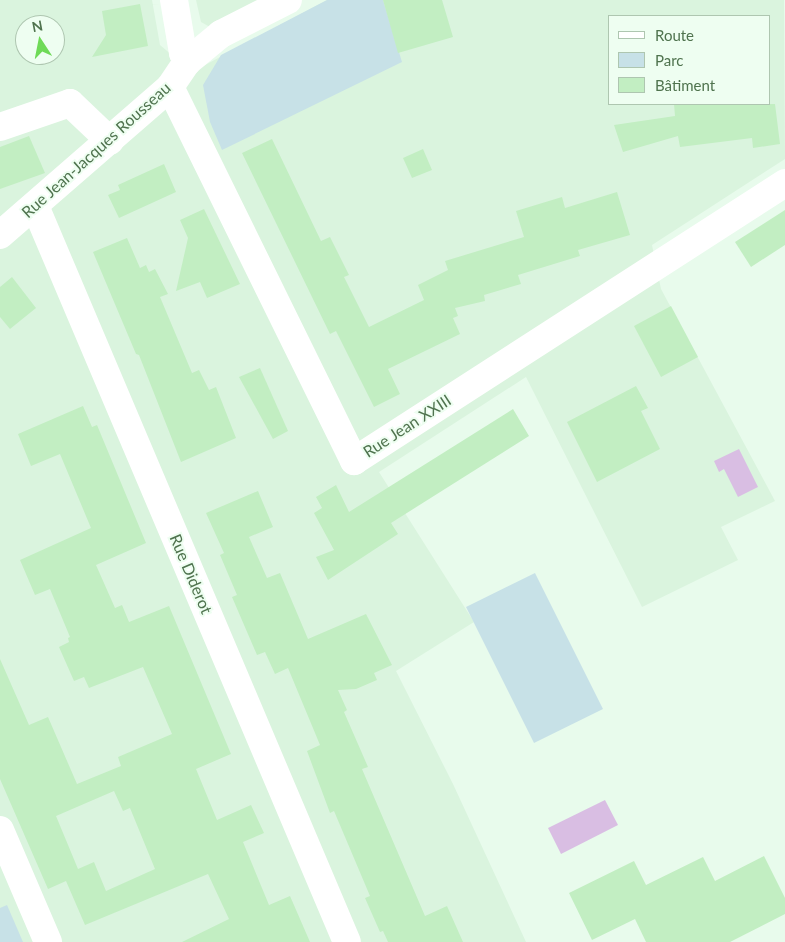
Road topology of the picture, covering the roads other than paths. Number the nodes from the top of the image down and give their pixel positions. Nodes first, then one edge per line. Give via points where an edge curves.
1 (174, 0) edge
2 (288, 0) edge
3 (187, 62) junction
4 (170, 87) junction
5 (0, 127) edge
6 (110, 141) junction
7 (785, 183) edge
8 (35, 206) junction
9 (0, 235) edge
10 (0, 830) edge
11 (48, 942) edge
12 (347, 942) edge

1 - 3 street
2 - 3 street, Rue Jean-Jacques Rousseau via 221,34
3 - 4 street, Rue Jean-Jacques Rousseau
4 - 6 street, Rue Jean-Jacques Rousseau
4 - 7 street, Rue Jean XXIII via 354,461
5 - 6 street via 70,103
6 - 8 street, Rue Jean-Jacques Rousseau
8 - 9 street, Rue Jean-Jacques Rousseau
8 - 12 street, Rue Diderot
10 - 11 street

